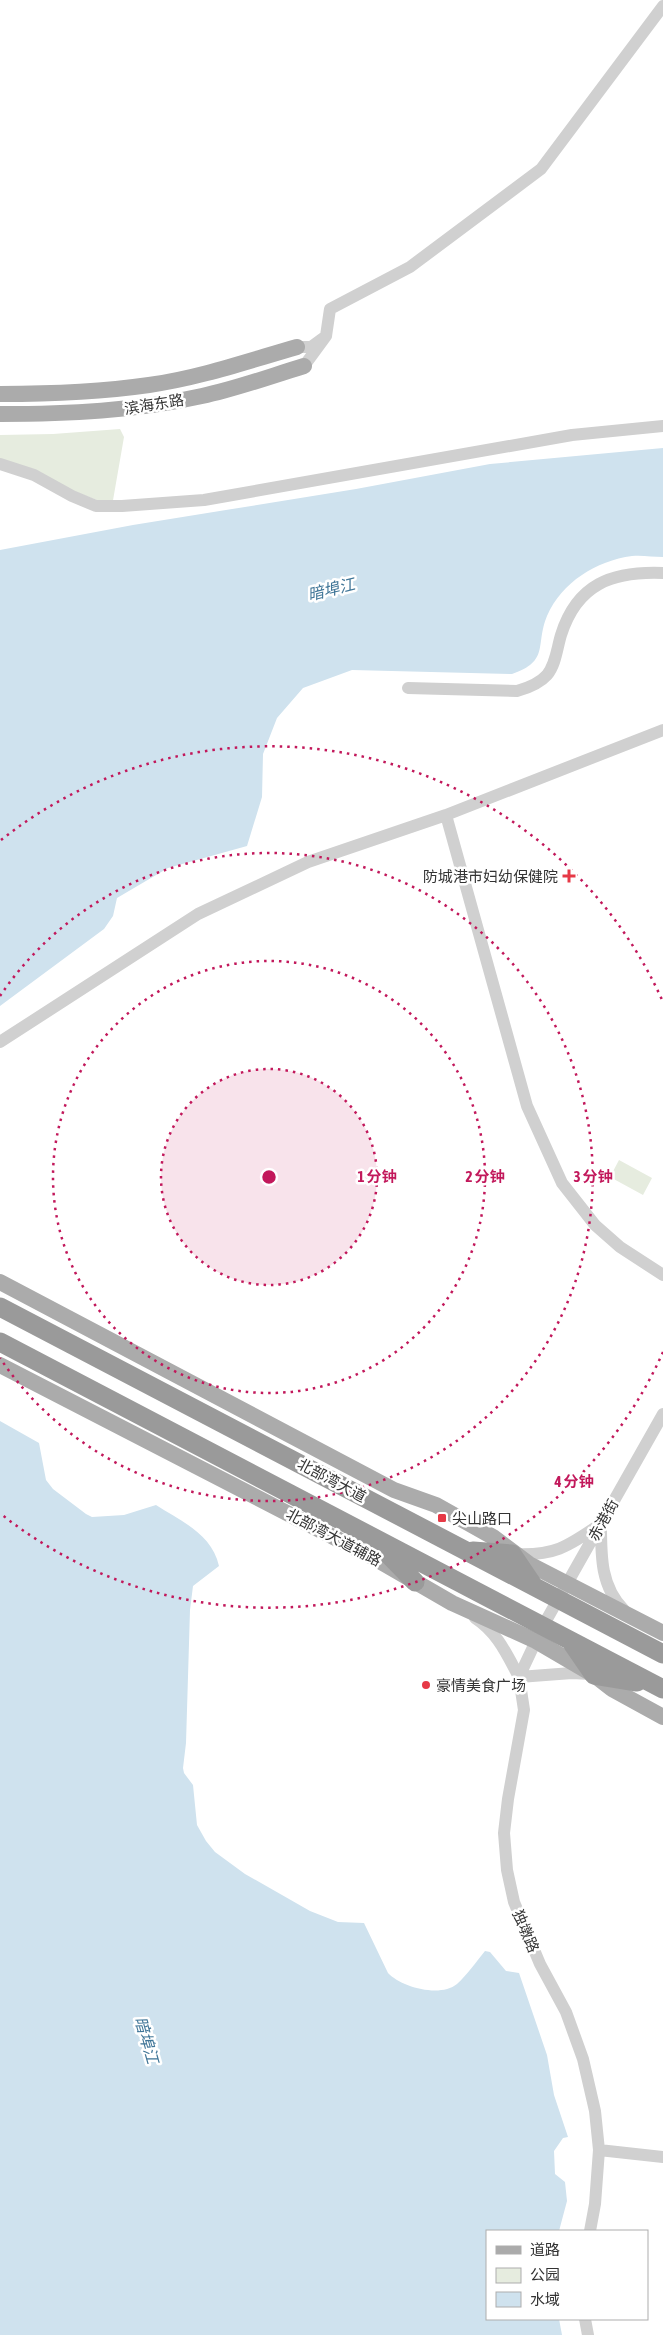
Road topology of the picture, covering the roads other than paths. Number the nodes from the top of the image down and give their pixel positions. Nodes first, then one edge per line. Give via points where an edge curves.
1 (663, 6) edge
2 (326, 336) junction
3 (297, 347) joint
4 (304, 366) joint
5 (0, 394) edge
6 (0, 414) edge
7 (663, 426) edge
8 (0, 464) edge
9 (663, 573) edge
10 (408, 688) dead end
11 (663, 730) edge
12 (446, 815) junction
13 (0, 1042) edge
14 (663, 1275) edge
15 (0, 1282) edge
16 (0, 1307) edge
17 (0, 1342) edge
18 (0, 1365) edge
19 (663, 1414) edge
20 (601, 1524) junction
21 (371, 1536) junction
22 (466, 1551) junction
23 (512, 1554) junction
24 (415, 1582) junction
25 (534, 1586) junction
26 (563, 1591) junction
27 (452, 1603) junction
28 (630, 1616) junction
29 (663, 1633) edge
30 (540, 1634) junction
31 (569, 1640) junction
32 (663, 1654) edge
33 (594, 1674) junction
34 (519, 1677) junction
35 (659, 1687) edge
36 (663, 1717) edge
37 (599, 2150) junction
38 (663, 2157) edge
39 (590, 2230) edge
40 (585, 2320) edge
41 (588, 2335) edge

1 - 2 street via 541,169 410,267 330,308
2 - 3 street via 310,347
2 - 4 street
3 - 5 main road, 滨海东路 via 199,375 150,385 94,391
4 - 6 main road, 滨海东路 via 203,396 154,405 97,412
7 - 8 street via 572,435 204,500 122,506 96,506 34,475
9 - 10 street via 631,574 609,579 579,598 566,618 555,660 548,673 527,688 517,691
11 - 12 street
12 - 13 street via 308,862 198,914
12 - 14 street via 527,1106 562,1183 595,1225 620,1247
15 - 23 main road via 394,1490 436,1505 493,1537
16 - 22 highway, 北部湾大道
17 - 21 highway, 北部湾大道
18 - 24 main road, 北部湾大道辅路
19 - 20 street, 赤港街
20 - 23 street via 567,1547 547,1553
20 - 26 street, 赤港街
20 - 28 street via 601,1558 606,1585
21 - 24 highway
21 - 30 highway, 北部湾大道
22 - 23 highway
22 - 25 highway, 北部湾大道
23 - 25 highway
23 - 26 main road
24 - 27 main road, 北部湾大道辅路
25 - 26 highway, 北部湾大道
26 - 28 main road
26 - 30 street, 赤港街
26 - 32 highway, 北部湾大道
27 - 30 main road, 北部湾大道辅路
27 - 34 street via 485,1624 499,1640
28 - 29 main road
30 - 31 highway, 北部湾大道
30 - 33 main road, 北部湾大道辅路
30 - 34 street
31 - 33 highway
31 - 35 highway, 北部湾大道
33 - 34 street
33 - 35 highway
33 - 36 main road, 北部湾大道辅路 via 612,1690
34 - 37 street, 独墩路 via 524,1710 504,1833 507,1870 517,1910 540,1964 566,2012 583,2059 595,2111
37 - 38 street
37 - 39 street, 独墩路
40 - 41 street

